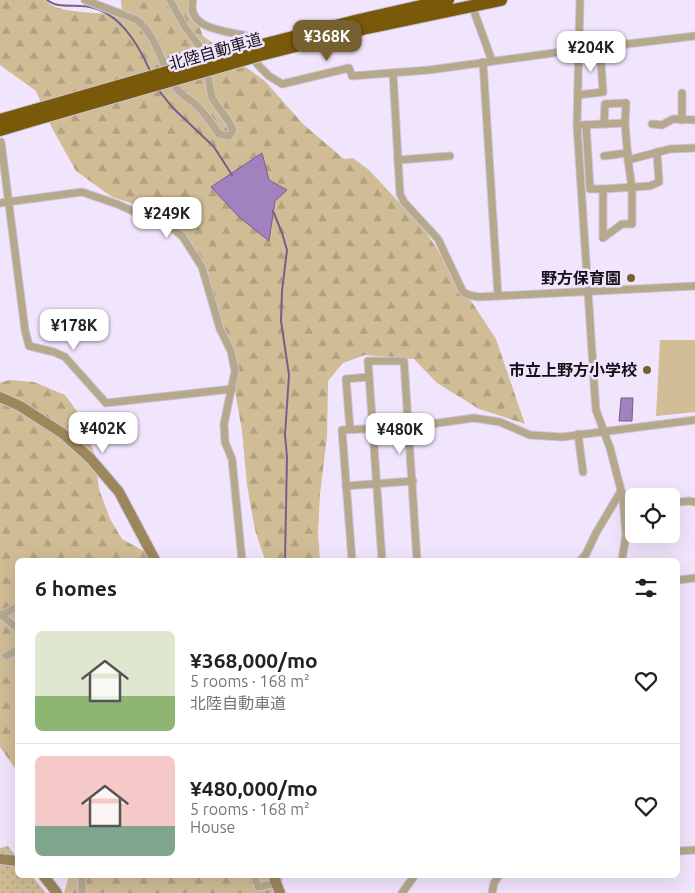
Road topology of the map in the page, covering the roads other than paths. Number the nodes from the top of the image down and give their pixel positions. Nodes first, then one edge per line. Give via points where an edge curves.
1 (86, 0) edge
2 (170, 0) edge
3 (193, 0) edge
4 (448, 0) edge
5 (500, 0) edge
6 (580, 0) edge
7 (475, 14) dead end
8 (695, 36) edge
9 (600, 48) junction
10 (580, 50) junction
11 (256, 51) junction
12 (492, 61) junction
13 (483, 62) junction
14 (393, 73) junction
15 (682, 93) dead end
16 (578, 95) junction
17 (36, 114) junction
18 (0, 120) edge
19 (682, 120) junction
20 (695, 120) edge
21 (625, 123) junction
22 (604, 124) junction
23 (652, 124) dead end
24 (578, 125) junction
25 (586, 125) junction
26 (0, 130) edge
27 (1, 142) edge
28 (695, 148) edge
29 (657, 152) junction
30 (450, 156) dead end
31 (604, 156) dead end
32 (628, 156) junction
33 (398, 160) junction
34 (632, 188) junction
35 (603, 189) junction
36 (9, 202) junction
37 (0, 204) edge
38 (695, 286) edge
39 (588, 290) junction
40 (498, 296) junction
41 (368, 377) junction
42 (232, 389) junction
43 (0, 397) edge
44 (695, 420) edge
45 (409, 427) junction
46 (350, 429) junction
47 (373, 429) junction
48 (604, 431) junction
49 (578, 434) junction
50 (583, 472) dead end
51 (412, 481) junction
52 (376, 484) junction
53 (346, 486) junction
54 (621, 491) junction
55 (680, 502) edge
56 (695, 502) edge
57 (154, 558) edge
58 (242, 558) edge
59 (352, 558) edge
60 (382, 558) edge
61 (417, 558) edge
62 (583, 558) edge
63 (622, 558) edge
64 (695, 578) edge
65 (680, 580) edge
66 (15, 608) edge
67 (0, 615) edge
68 (15, 627) edge
69 (15, 652) edge
70 (6, 656) dead end
71 (680, 850) edge
72 (695, 850) edge
73 (0, 852) edge
74 (15, 854) edge
75 (0, 859) edge
76 (15, 861) edge
77 (38, 878) edge
78 (45, 878) edge
79 (82, 878) edge
80 (255, 878) edge
81 (413, 878) edge
82 (496, 878) edge
83 (277, 884) edge
84 (50, 893) edge
85 (57, 893) edge
86 (82, 893) edge
87 (402, 893) edge
88 (492, 893) edge

1 - 2 street via 142,24 154,39 178,91 198,106 219,134 229,136 233,130 212,98 203,51 185,28
3 - 11 street via 191,7 204,25 213,30 247,36
4 - 11 highway, 北陸自動車道 via 359,20
5 - 11 highway, 北陸自動車道
6 - 10 street
7 - 12 street
8 - 9 street
9 - 10 street
9 - 16 street via 603,92
10 - 12 street
10 - 16 street
11 - 14 street via 269,76 282,84 349,68 352,76
11 - 17 highway, 北陸自動車道, bridge
12 - 13 street
13 - 14 street
13 - 40 street
14 - 33 street
15 - 19 street
16 - 24 street
17 - 18 highway, 北陸自動車道
17 - 26 highway, 北陸自動車道
19 - 20 street
19 - 23 street
21 - 22 street
21 - 22 street via 626,102 605,104
21 - 32 street
22 - 25 street
24 - 25 street
24 - 39 street
25 - 35 street via 590,189
27 - 36 street
28 - 29 street
29 - 32 street
29 - 34 street via 659,182
30 - 33 street
31 - 32 street
32 - 34 street
33 - 40 street via 400,194 438,240 463,292 478,297
34 - 35 street
34 - 35 street via 632,224 622,224 604,238
36 - 37 street
36 - 42 street via 82,192 117,204 183,236 202,267 220,329 231,351 235,371
36 - 42 street via 29,346 64,357 106,403
38 - 39 street
39 - 40 street
39 - 48 street via 596,410
41 - 45 street via 368,361 404,361
41 - 46 street via 346,379
41 - 47 street
42 - 58 street via 224,424 225,442 232,459
43 - 57 street via 62,433 90,458 119,492
44 - 48 street
45 - 47 street
45 - 49 street via 474,418 500,422 530,435
45 - 51 street
46 - 47 street
46 - 53 street via 342,430
47 - 52 street
48 - 49 street
48 - 54 street
49 - 50 street
51 - 52 street
51 - 61 street
52 - 53 street
52 - 60 street
53 - 59 street
54 - 62 street
54 - 63 street via 626,535
55 - 56 street
64 - 65 street
66 - 67 street
67 - 68 street
69 - 70 street
71 - 72 street
73 - 74 street
75 - 76 street
77 - 84 street
78 - 85 street
79 - 86 street
80 - 83 street via 258,887
81 - 87 street
82 - 88 street

